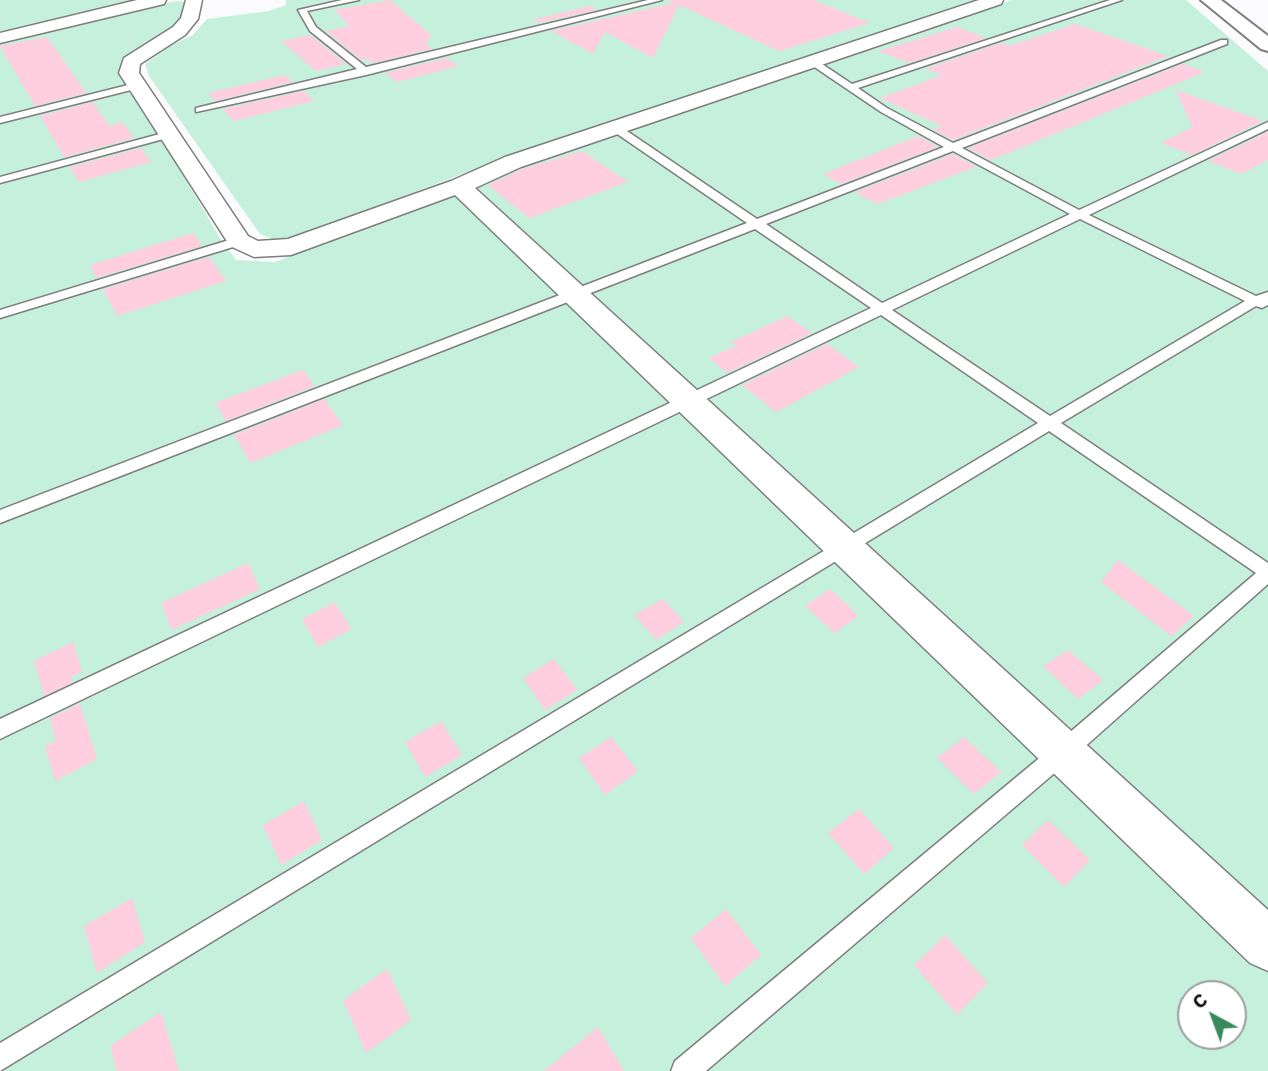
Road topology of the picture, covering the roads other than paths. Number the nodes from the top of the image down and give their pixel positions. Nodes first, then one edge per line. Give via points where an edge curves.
1 (159, 0) edge
2 (194, 0) edge
3 (355, 0) edge
4 (658, 0) edge
5 (995, 0) edge
6 (1118, 0) edge
7 (1210, 0) edge
8 (0, 38) edge
9 (1224, 42) dead end
10 (1268, 46) edge
11 (810, 60) junction
12 (366, 72) junction
13 (136, 86) junction
14 (853, 87) junction
15 (199, 110) dead end
16 (0, 120) edge
17 (1268, 125) edge
18 (614, 127) junction
19 (167, 135) junction
20 (951, 146) junction
21 (0, 180) edge
22 (458, 186) junction
23 (1078, 214) junction
24 (758, 223) junction
25 (239, 241) junction
26 (575, 293) junction
27 (1264, 302) edge
28 (883, 309) junction
29 (0, 314) edge
30 (688, 400) junction
31 (1050, 423) junction
32 (0, 517) edge
33 (844, 545) junction
34 (1268, 573) edge
35 (0, 729) edge
36 (1062, 752) junction
37 (1268, 945) edge
38 (0, 1058) edge
39 (685, 1071) edge

1 - 8 street
2 - 13 street via 189,19 179,31 131,62 129,73
3 - 12 lane via 302,10 313,29
4 - 12 lane
5 - 11 street
6 - 14 lane
7 - 10 highway
9 - 20 lane
11 - 14 lane
11 - 18 street
12 - 15 lane
13 - 16 lane
13 - 19 street
14 - 20 lane via 884,110
17 - 23 lane
18 - 22 street
18 - 24 lane
19 - 21 lane
19 - 25 street
20 - 23 lane
20 - 24 lane
22 - 25 street via 291,247 254,249
22 - 26 street
23 - 27 lane
23 - 28 lane
24 - 26 lane
24 - 28 lane
25 - 29 lane
26 - 30 street
26 - 32 lane
27 - 31 lane
28 - 30 lane
28 - 31 lane
30 - 33 street
30 - 35 lane
31 - 33 lane
31 - 34 lane
33 - 36 street
33 - 38 lane
34 - 36 lane
36 - 37 street
36 - 39 lane

